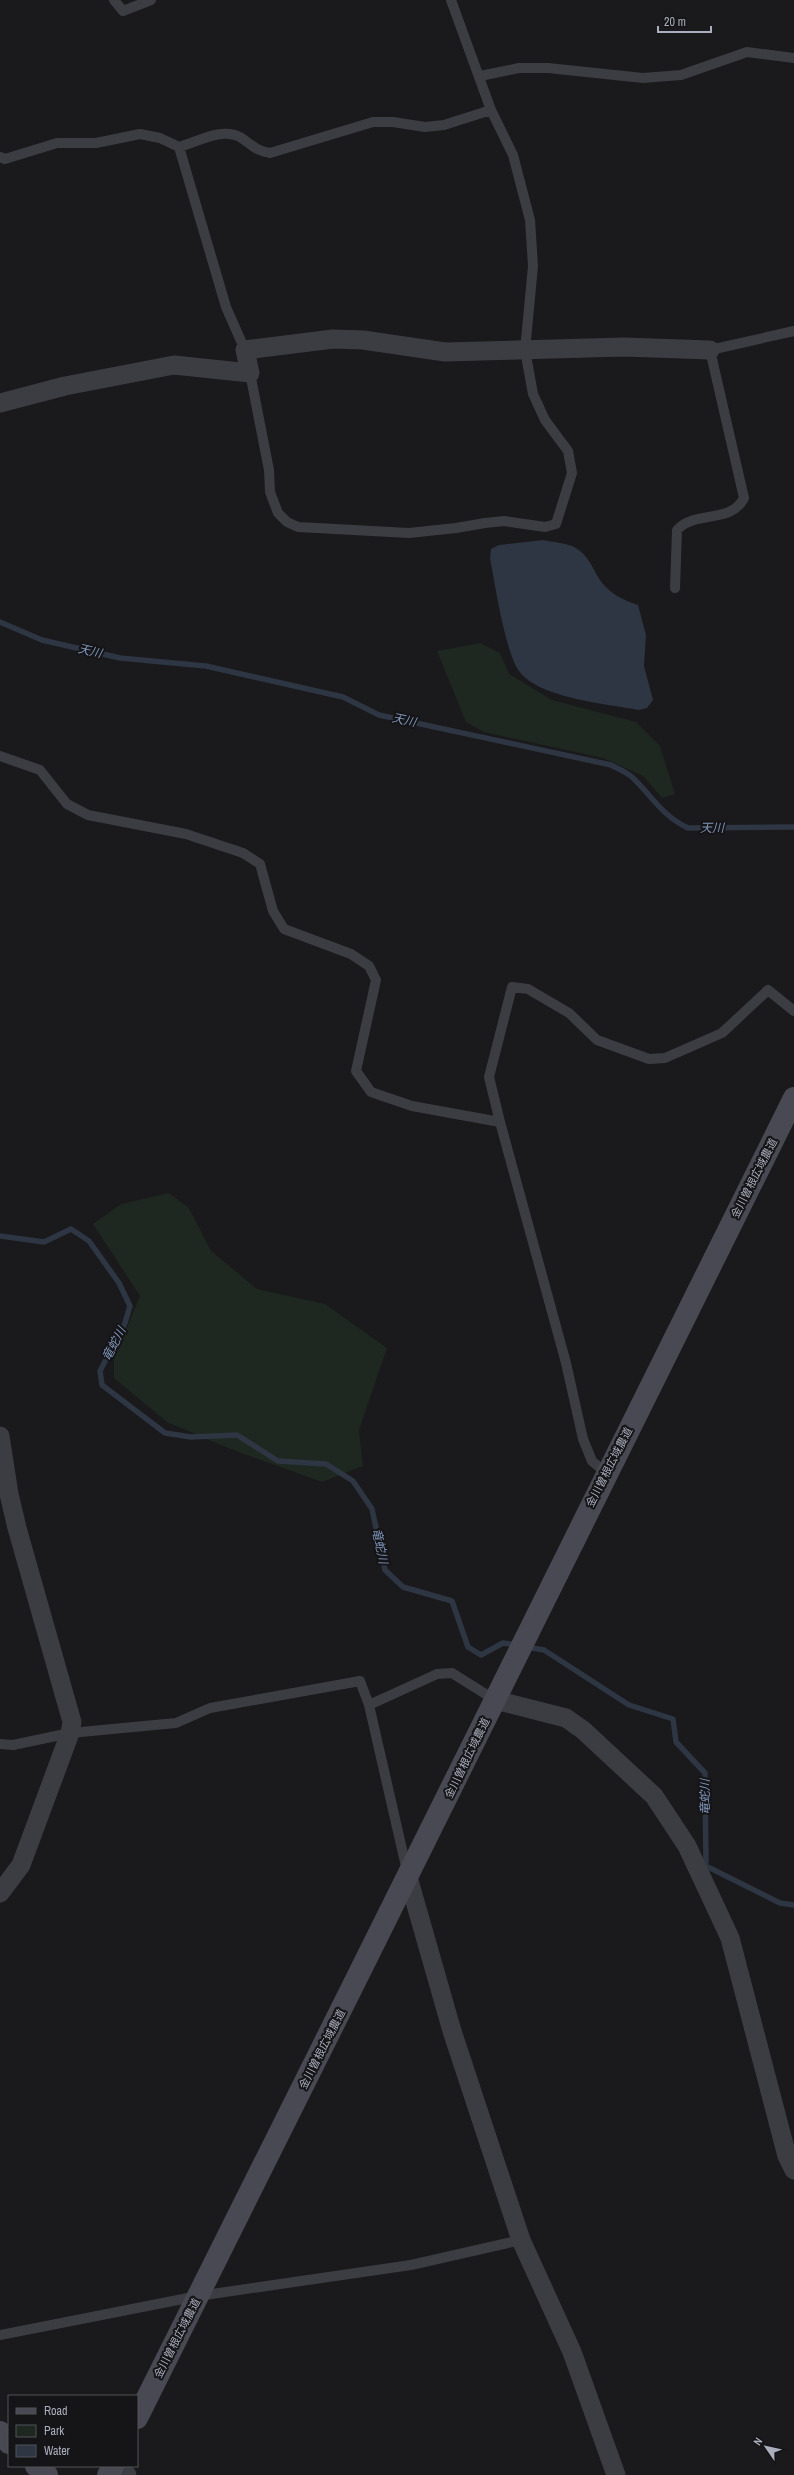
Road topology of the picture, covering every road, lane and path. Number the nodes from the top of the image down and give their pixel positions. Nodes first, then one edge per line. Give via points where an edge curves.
1 (114, 0) edge
2 (151, 0) edge
3 (451, 0) edge
4 (794, 58) edge
5 (480, 76) junction
6 (491, 110) junction
7 (179, 147) junction
8 (0, 157) edge
9 (794, 331) edge
10 (245, 350) junction
11 (525, 350) junction
12 (710, 350) junction
13 (250, 373) junction
14 (0, 403) edge
15 (675, 588) dead end
16 (0, 756) edge
17 (794, 1011) edge
18 (794, 1098) edge
19 (500, 1122) junction
20 (0, 1436) edge
21 (606, 1473) junction
22 (495, 1700) junction
23 (369, 1705) junction
24 (70, 1733) junction
25 (0, 1744) edge
26 (408, 1877) junction
27 (0, 1893) edge
28 (794, 2170) edge
29 (521, 2240) junction
30 (198, 2296) junction
31 (0, 2335) edge
32 (138, 2416) edge
33 (0, 2432) edge
34 (8, 2442) edge
35 (37, 2467) edge
36 (47, 2475) edge
37 (616, 2475) edge

1 - 2 lane via 123,11
3 - 5 lane via 462,35
4 - 5 lane via 747,52 681,75 643,78 548,68 519,68
5 - 6 lane
6 - 7 lane via 444,125 425,127 373,122 270,153 259,152 230,133
6 - 11 lane via 513,155 530,220 533,266
7 - 8 lane via 160,138 140,134 96,143 57,143 4,159
7 - 10 lane via 226,307
9 - 12 lane
10 - 11 street via 333,339 363,340 445,352
10 - 13 street
11 - 12 street via 624,346
11 - 13 lane via 532,394 545,420 568,451 572,473 556,524 545,527 504,521 409,533 298,527 287,522 278,513 270,492 269,470
12 - 15 lane via 744,498 734,511 684,522 677,530
13 - 14 street via 174,366 65,386
16 - 19 lane via 40,770 67,804 88,815 186,834 243,853 260,864 273,911 284,929 351,954 369,966 376,980 356,1071 370,1092 412,1106
17 - 19 lane via 768,990 722,1033 665,1058 649,1059 597,1040 569,1013 528,989 512,987 489,1077
18 - 21 street, 金川曽根広域農道
19 - 21 lane via 566,1363 583,1439 592,1461
20 - 24 street via 8,1494 72,1722
21 - 22 street, 金川曽根広域農道
22 - 23 lane via 452,1673 437,1674
22 - 26 street, 金川曽根広域農道
22 - 28 street via 566,1718 583,1730 654,1796 687,1846 730,1938 787,2156
23 - 24 lane via 360,1681 210,1708 176,1723
23 - 26 lane
24 - 25 lane via 13,1745
24 - 27 street via 21,1865
26 - 29 street via 452,2031
26 - 30 street, 金川曽根広域農道
29 - 30 lane via 411,2265
29 - 37 street via 572,2352
30 - 31 lane
30 - 32 street, 金川曽根広域農道
33 - 34 street
35 - 36 street

